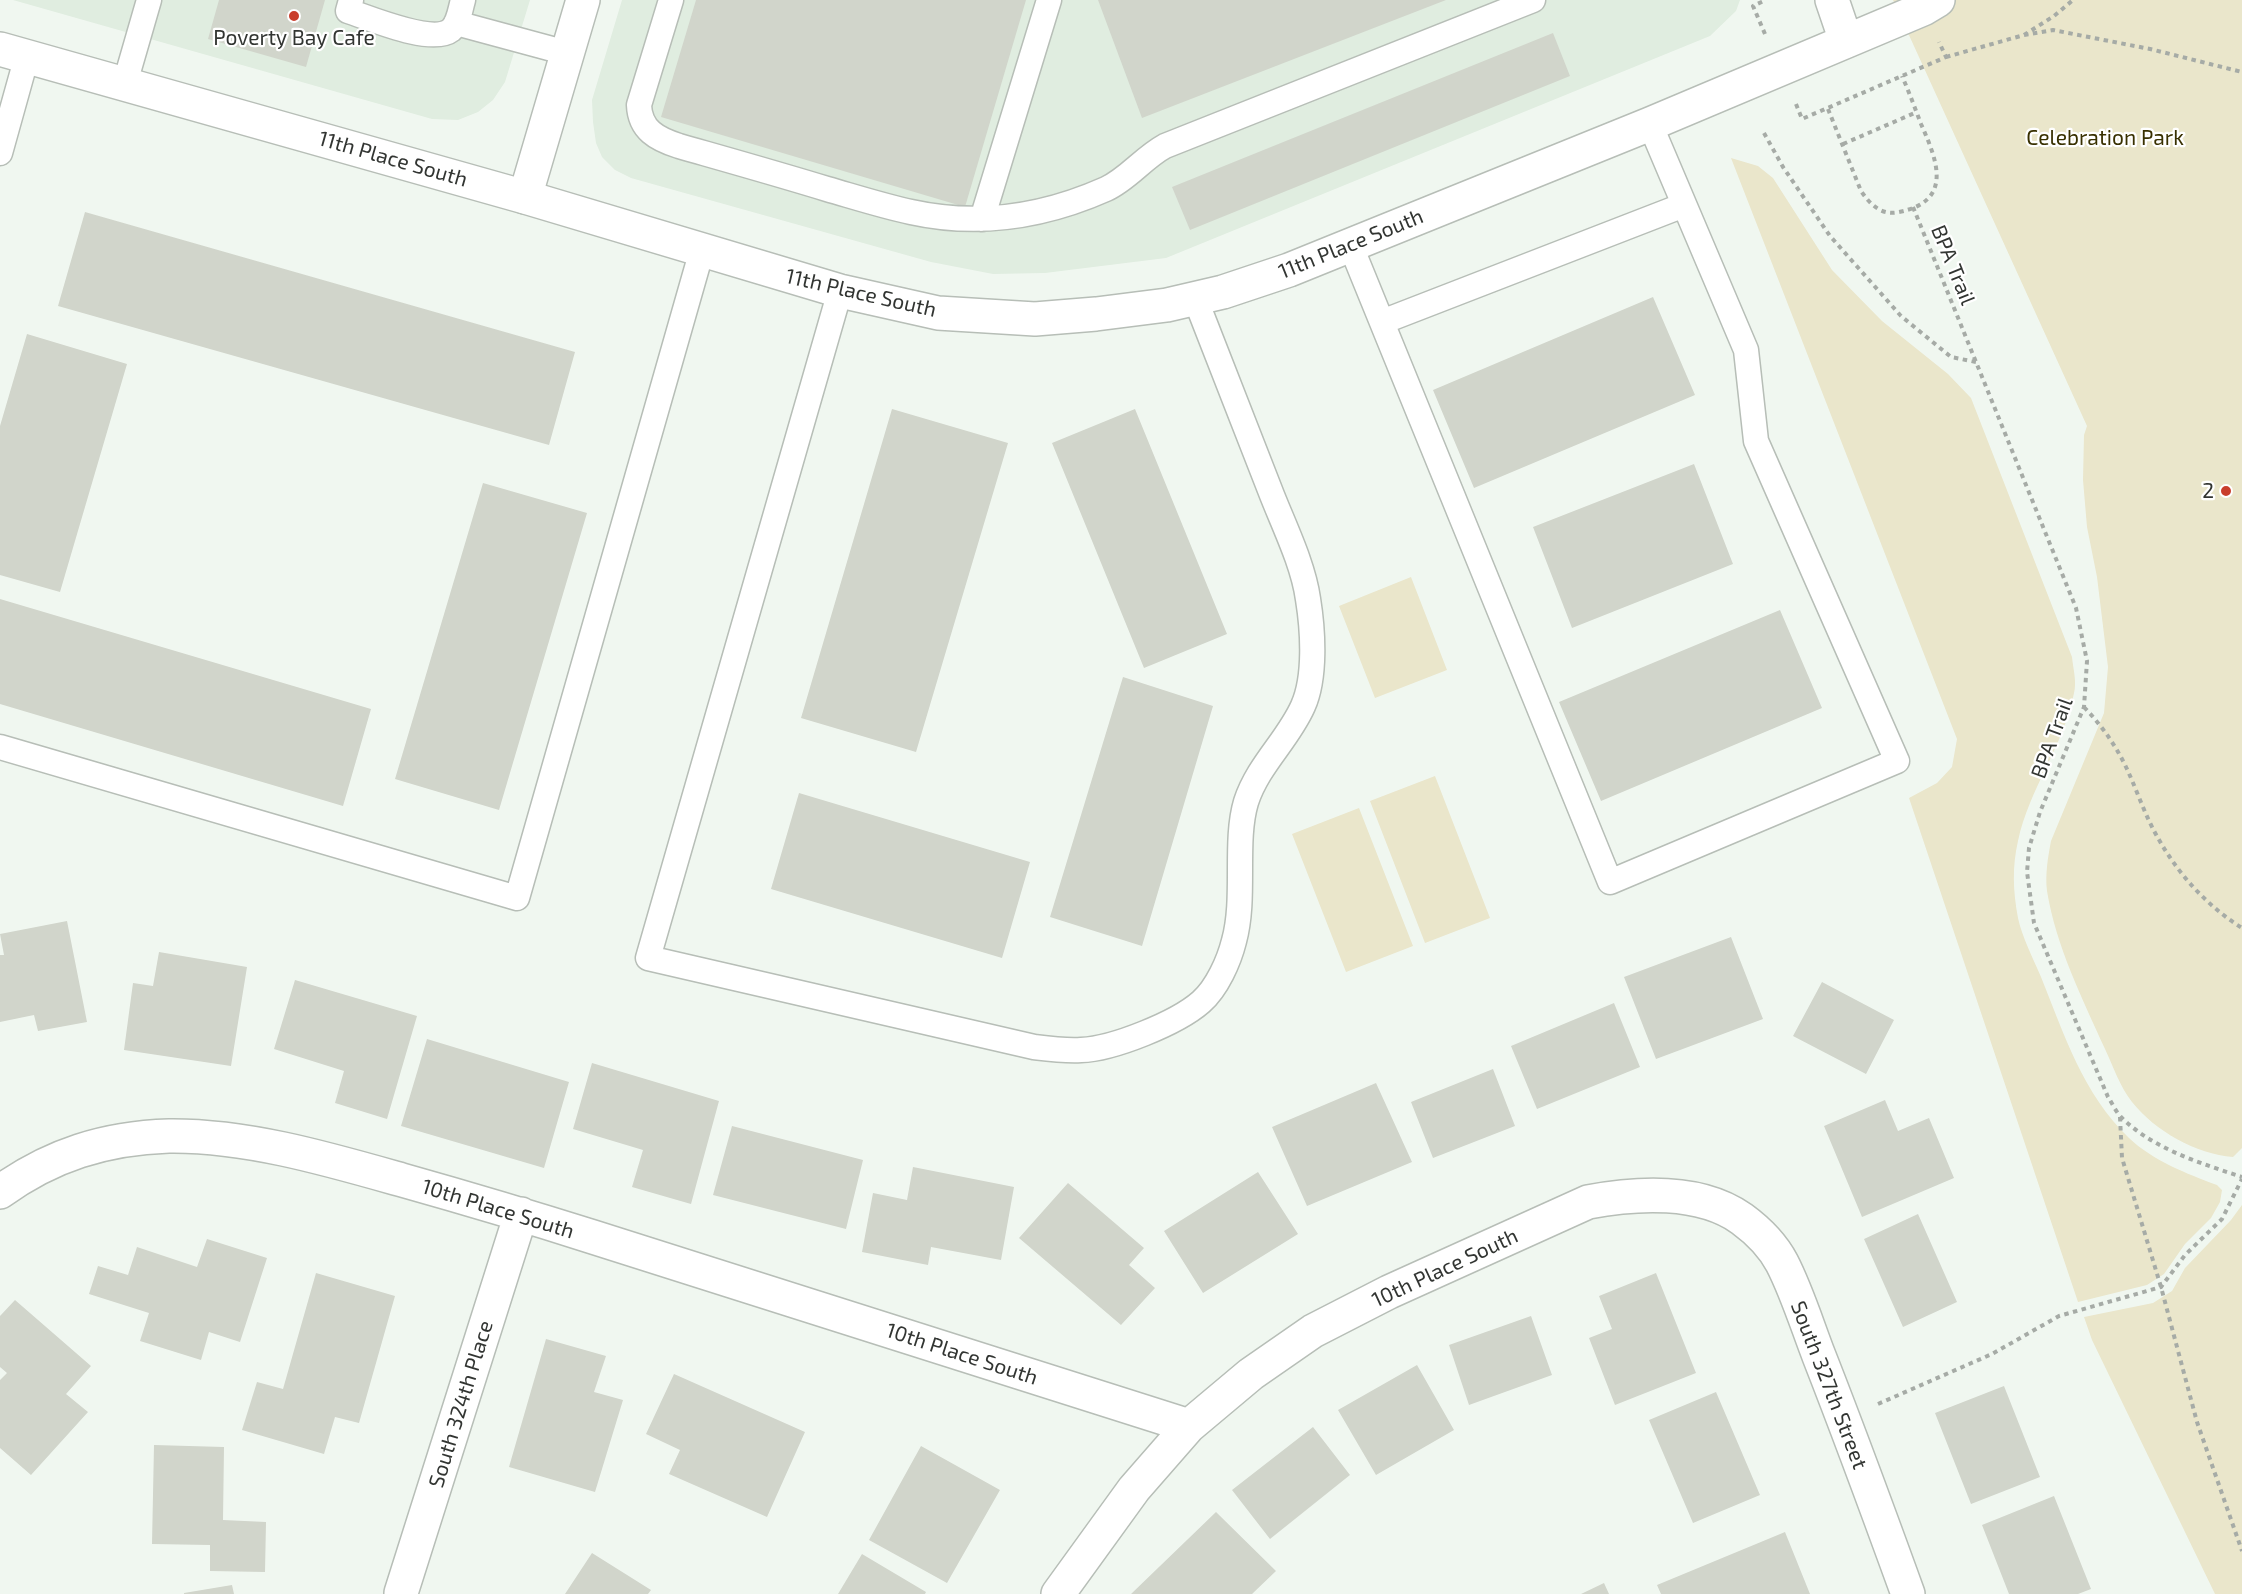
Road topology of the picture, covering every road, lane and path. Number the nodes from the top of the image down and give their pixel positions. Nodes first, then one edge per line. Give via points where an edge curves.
1 (149, 0) edge
2 (351, 0) edge
3 (463, 0) edge
4 (583, 0) edge
5 (671, 0) edge
6 (1049, 0) edge
7 (1533, 0) edge
8 (1766, 0) edge
9 (1832, 0) edge
10 (1938, 0) edge
11 (2073, 0) edge
12 (1753, 6) dead end
13 (456, 23) junction
14 (2024, 35) junction
15 (1846, 41) junction
16 (1941, 46) dead end
17 (13, 52) edge
18 (567, 53) junction
19 (1946, 57) junction
20 (2242, 72) edge
21 (1902, 76) junction
22 (125, 83) junction
23 (1798, 108) dead end
24 (1828, 109) junction
25 (1917, 112) junction
26 (1650, 124) junction
27 (1764, 133) dead end
28 (1843, 144) junction
29 (0, 153) edge
30 (525, 197) junction
31 (1684, 205) junction
32 (1913, 207) junction
33 (982, 219) junction
34 (1350, 244) junction
35 (702, 250) junction
36 (840, 291) junction
37 (1194, 298) junction
38 (1382, 322) junction
39 (1976, 362) junction
40 (2084, 707) junction
41 (0, 747) edge
42 (2242, 928) edge
43 (2120, 1116) junction
44 (2242, 1178) edge
45 (0, 1192) edge
46 (1713, 1205) joint
47 (520, 1214) junction
48 (2161, 1287) junction
49 (1844, 1419) junction
50 (1189, 1426) junction
51 (2242, 1551) edge
52 (401, 1593) edge
53 (1058, 1594) edge
54 (1908, 1594) edge

1 - 22 lane
2 - 13 lane via 348,11 417,33 440,34 450,31
3 - 13 lane
4 - 18 street
5 - 33 lane via 639,105 641,121 654,136 909,212
6 - 33 lane
7 - 33 lane via 1164,146 1107,188 1050,210 1020,217
8 - 12 path
9 - 15 street
10 - 15 street, 11th Place South
11 - 14 path
13 - 18 lane
14 - 19 path
14 - 20 path via 2053,30
15 - 26 street, 11th Place South
16 - 19 path
17 - 22 street, 11th Place South
17 - 29 lane
18 - 30 street
19 - 21 path
21 - 24 path
21 - 25 path, BPA Trail
22 - 30 street, 11th Place South
23 - 24 path via 1802,119
24 - 28 path, BPA Trail
25 - 28 path
25 - 32 path, BPA Trail via 1935,156 1938,175 1928,199
26 - 31 lane
26 - 34 street, 11th Place South
27 - 39 path via 1830,236 1901,316 1951,357
28 - 32 path, BPA Trail via 1861,191 1874,207 1898,213
30 - 35 street, 11th Place South
31 - 38 lane
31 - 38 lane via 1746,350 1756,441 1896,761 1610,882
32 - 39 path, BPA Trail
34 - 37 street, 11th Place South via 1289,270
34 - 38 lane
35 - 36 street, 11th Place South
35 - 41 lane via 518,898
36 - 37 street, 11th Place South via 938,313 1035,319 1167,305
36 - 37 lane via 648,958 1034,1047 1083,1050 1142,1034 1176,1018 1202,1002 1220,977 1234,941 1246,804 1255,780 1303,706 1309,685 1312,652 1308,598 1295,553
39 - 40 path, BPA Trail via 2076,608 2087,661
40 - 42 path via 2101,725 2125,764 2157,837 2181,874 2209,904
40 - 43 path, BPA Trail via 2040,812 2029,848 2027,872 2034,923 2108,1097
43 - 44 path, BPA Trail via 2151,1139 2190,1159
43 - 48 path via 2122,1158
44 - 48 path via 2222,1219 2185,1255
45 - 47 street, 10th Place South via 61,1156 102,1145 170,1136 216,1139 323,1158
46 - 49 street, South 327th Street via 1741,1218 1781,1262
46 - 50 street, 10th Place South via 1650,1195 1588,1202 1389,1292 1313,1331 1251,1374
47 - 50 street, 10th Place South
47 - 52 street, South 324th Place
48 - 49 path via 2059,1316 1992,1354
48 - 51 path via 2197,1422
49 - 54 street, South 327th Street
50 - 53 street via 1134,1489

